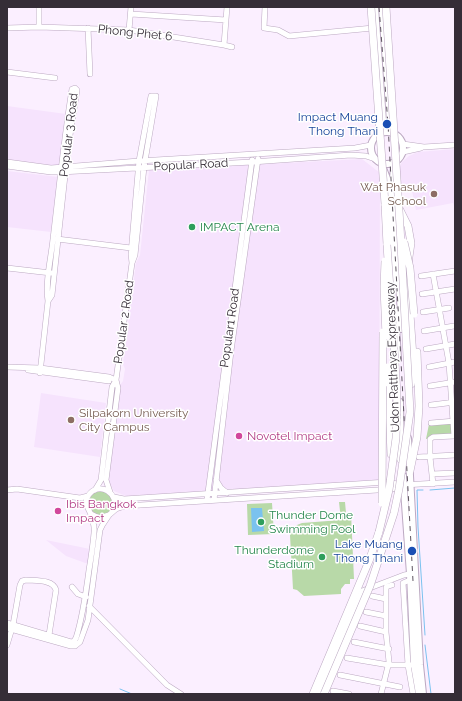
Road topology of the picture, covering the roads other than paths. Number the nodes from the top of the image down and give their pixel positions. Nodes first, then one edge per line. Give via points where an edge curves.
1 (39, 7) edge
2 (131, 7) edge
3 (227, 7) edge
4 (265, 7) edge
5 (371, 7) edge
6 (376, 7) edge
7 (382, 7) edge
8 (386, 7) edge
9 (131, 14) junction
10 (226, 20) junction
11 (39, 27) junction
12 (7, 28) edge
13 (88, 28) junction
14 (373, 28) junction
15 (129, 30) junction
16 (224, 44) junction
17 (232, 47) dead end
18 (7, 72) edge
19 (90, 74) dead end
20 (55, 78) dead end
21 (70, 116) dead end
22 (148, 130) junction
23 (394, 133) junction
24 (379, 134) junction
25 (403, 144) junction
26 (371, 145) junction
27 (455, 145) edge
28 (424, 147) junction
29 (403, 152) junction
30 (255, 155) junction
31 (375, 159) junction
32 (142, 161) junction
33 (255, 161) junction
34 (7, 162) edge
35 (395, 163) junction
36 (382, 164) junction
37 (7, 166) edge
38 (141, 167) junction
39 (63, 169) junction
40 (393, 196) junction
41 (137, 214) junction
42 (400, 226) junction
43 (57, 239) junction
44 (387, 245) junction
45 (131, 248) junction
46 (132, 263) junction
47 (7, 268) edge
48 (455, 271) edge
49 (51, 273) junction
50 (433, 274) junction
51 (421, 276) dead end
52 (393, 284) junction
53 (455, 289) edge
54 (436, 292) junction
55 (422, 294) dead end
56 (449, 308) dead end
57 (440, 309) junction
58 (423, 312) dead end
59 (454, 326) edge
60 (443, 328) junction
61 (424, 331) dead end
62 (455, 344) edge
63 (446, 345) junction
64 (426, 349) dead end
65 (455, 362) edge
66 (449, 364) junction
67 (7, 367) edge
68 (429, 367) dead end
69 (40, 370) junction
70 (116, 380) junction
71 (453, 382) edge
72 (430, 386) dead end
73 (454, 402) edge
74 (432, 405) dead end
75 (410, 412) junction
76 (455, 421) edge
77 (431, 423) dead end
78 (391, 430) junction
79 (455, 436) edge
80 (455, 455) edge
81 (419, 457) dead end
82 (430, 457) junction
83 (401, 460) junction
84 (410, 471) junction
85 (455, 473) edge
86 (432, 474) junction
87 (216, 480) junction
88 (387, 482) junction
89 (455, 482) edge
90 (433, 484) junction
91 (411, 485) junction
92 (403, 486) junction
93 (7, 490) edge
94 (95, 490) junction
95 (110, 492) junction
96 (227, 493) junction
97 (46, 494) junction
98 (208, 494) junction
99 (214, 494) junction
100 (88, 496) junction
101 (114, 497) junction
102 (208, 500) junction
103 (214, 500) junction
104 (86, 506) junction
105 (111, 513) junction
106 (91, 514) junction
107 (379, 532) junction
108 (94, 558) junction
109 (410, 577) junction
110 (392, 585) dead end
111 (72, 588) dead end
112 (372, 596) dead end
113 (86, 597) junction
114 (386, 599) junction
115 (87, 605) junction
116 (366, 612) dead end
117 (386, 616) junction
118 (7, 623) edge
119 (360, 626) dead end
120 (11, 628) edge
121 (386, 632) junction
122 (49, 635) junction
123 (354, 642) dead end
124 (75, 643) junction
125 (7, 645) edge
126 (388, 649) junction
127 (347, 658) dead end
128 (389, 665) junction
129 (411, 665) junction
130 (340, 675) dead end
131 (383, 684) junction
132 (400, 687) dead end
133 (333, 691) dead end
134 (181, 694) edge
135 (313, 694) edge
136 (318, 694) edge
137 (324, 694) edge
138 (349, 694) edge
139 (381, 694) edge
140 (413, 694) edge
141 (419, 694) edge
142 (423, 694) edge

1 - 11 street
2 - 9 street
3 - 10 street
4 - 14 street via 264,28 278,30 289,36
5 - 14 highway, Udon Ratthaya Expressway, bridge
6 - 24 main road via 383,121
7 - 23 main road via 390,122
8 - 42 highway, Udon Ratthaya Expressway, bridge
9 - 10 street
9 - 15 street
10 - 16 street
11 - 12 street, Phong Phet 6
11 - 13 street, Phong Phet 6
13 - 15 street, Phong Phet 6
13 - 19 street
14 - 44 highway, Udon Ratthaya Expressway, bridge
15 - 16 street, Phong Phet 6
16 - 17 street, Phong Phet 6
18 - 20 street
21 - 39 street, Popular 3 Road
22 - 22 street via 151,96 156,96
22 - 32 street, Popular 2 Road
23 - 24 main road
23 - 25 main road
24 - 26 main road
25 - 28 street
25 - 29 main road
26 - 30 street, Popular Road
26 - 31 main road
27 - 28 street
28 - 29 street
29 - 35 main road
30 - 32 street, Popular Road
30 - 33 street, Popular1 Road
31 - 33 street, Popular Road via 351,155
31 - 36 main road
32 - 38 street, Popular 2 Road
32 - 39 street, Popular Road
33 - 38 street, Popular Road
33 - 87 street, Popular1 Road
33 - 98 street, Popular1 Road
34 - 39 street, Popular Road
35 - 36 main road
35 - 40 main road
36 - 52 main road via 388,181
37 - 39 street, Popular Road via 51,172
38 - 39 street, Popular Road
38 - 41 street, Popular 2 Road
39 - 43 street, Popular 3 Road
39 - 49 street, Popular 3 Road
40 - 75 highway, bridge via 408,226 411,243 407,271 413,357
40 - 84 main road
41 - 45 street, Popular 2 Road
41 - 46 street, Popular 2 Road via 135,255
42 - 75 highway, Udon Ratthaya Expressway, bridge
42 - 84 highway, bridge via 410,268 417,357 418,437
43 - 45 street
43 - 49 street, Popular 3 Road
44 - 78 highway, bridge via 384,287
44 - 107 highway, Udon Ratthaya Expressway, bridge via 396,393 396,438 389,490
45 - 46 street, Popular 2 Road
46 - 70 street, Popular 2 Road
47 - 49 street
48 - 50 street
49 - 69 street, Popular 3 Road
50 - 51 street
50 - 54 street
52 - 83 main road
52 - 107 highway, bridge via 383,321 383,496
53 - 54 street
54 - 55 street
54 - 57 street
56 - 57 street
57 - 58 street
57 - 60 street
59 - 60 street
60 - 61 street
60 - 63 street
62 - 63 street
63 - 64 street
63 - 66 street
65 - 66 street
66 - 68 street
66 - 71 street
67 - 69 street
69 - 70 street via 109,377
70 - 94 street, Popular 2 Road via 112,387 101,480
70 - 95 street, Popular 2 Road via 118,388 106,480
71 - 72 street
71 - 73 street
73 - 74 street
73 - 76 street
75 - 137 highway, Udon Ratthaya Expressway, bridge via 394,513 370,586
76 - 77 street
76 - 79 street
78 - 83 highway
78 - 88 highway
79 - 82 street via 430,439
80 - 82 street
81 - 82 street
82 - 86 street
83 - 92 main road
84 - 91 main road
85 - 86 street
86 - 90 street
87 - 96 street
87 - 99 street, Popular1 Road
88 - 92 street
88 - 96 street
89 - 90 street
90 - 91 street
91 - 92 street
91 - 142 main road
92 - 103 street via 393,489
92 - 109 main road
93 - 97 street via 17,489
94 - 95 street via 100,488
94 - 100 street
95 - 101 street
96 - 99 street
97 - 100 street via 80,498
97 - 104 street via 79,501
98 - 99 street
98 - 101 street via 124,499
98 - 102 street, Popular1 Road
99 - 103 street, Popular1 Road
100 - 104 street
101 - 105 street via 115,507
102 - 103 street
102 - 105 street via 125,506
104 - 106 street
105 - 106 street via 99,518
105 - 108 street via 100,530
106 - 108 street
107 - 135 highway, Udon Ratthaya Expressway
108 - 113 street
108 - 115 street
109 - 129 main road
109 - 136 street via 404,575 362,591
110 - 114 street via 386,587
111 - 113 street
112 - 114 street
113 - 115 street
114 - 117 street
115 - 124 street
115 - 134 street via 167,685
116 - 117 street
117 - 121 street
118 - 120 street
119 - 121 street
120 - 122 street
120 - 122 street via 20,583 26,580 51,583 56,590
120 - 124 street via 72,646
120 - 125 street
121 - 126 street
122 - 124 street
123 - 126 street
126 - 128 street
127 - 128 street
128 - 129 street
128 - 131 street
129 - 140 street
129 - 141 main road
130 - 131 street
131 - 132 street
131 - 139 street
133 - 138 street

